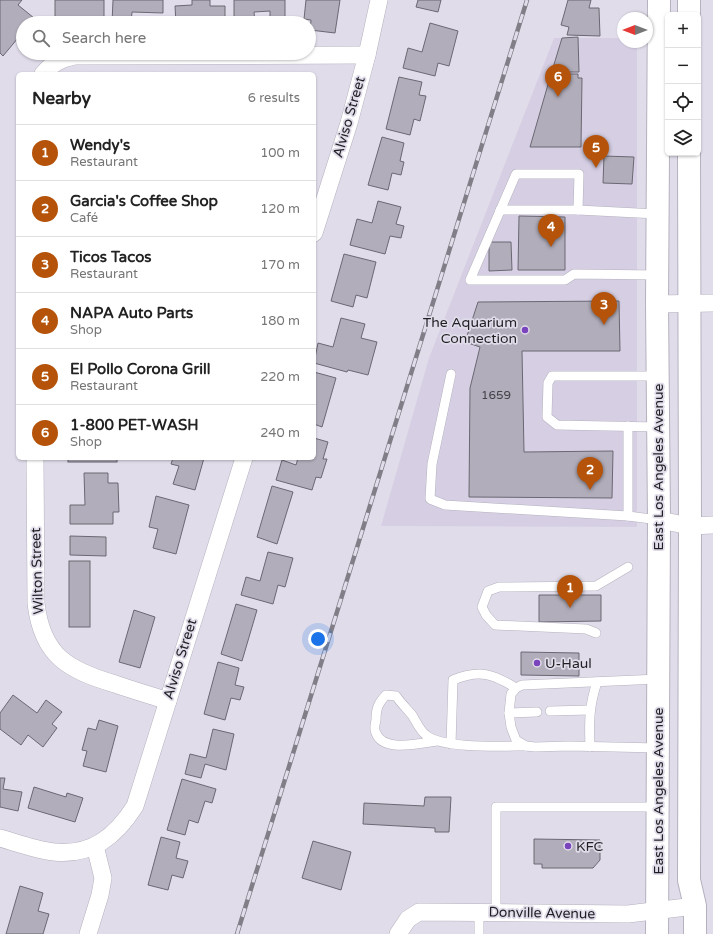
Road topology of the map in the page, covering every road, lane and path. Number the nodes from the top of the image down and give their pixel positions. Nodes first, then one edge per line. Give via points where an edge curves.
1 (379, 0) edge
2 (659, 0) edge
3 (689, 0) edge
4 (690, 12) edge
5 (316, 55) edge
6 (367, 55) junction
7 (60, 60) edge
8 (45, 72) edge
9 (690, 156) edge
10 (500, 210) junction
11 (578, 210) junction
12 (658, 214) junction
13 (316, 227) edge
14 (658, 275) junction
15 (713, 303) edge
16 (657, 304) junction
17 (689, 304) junction
18 (451, 374) dead end
19 (658, 376) junction
20 (628, 426) junction
21 (658, 427) junction
22 (35, 460) edge
23 (243, 460) edge
24 (628, 516) junction
25 (659, 520) junction
26 (713, 525) edge
27 (690, 526) junction
28 (628, 567) dead end
29 (596, 633) dead end
30 (659, 679) junction
31 (597, 682) junction
32 (516, 688) junction
33 (168, 700) junction
34 (590, 710) junction
35 (550, 711) dead end
36 (537, 712) dead end
37 (510, 713) junction
38 (437, 741) junction
39 (451, 744) junction
40 (526, 746) junction
41 (590, 747) junction
42 (658, 748) junction
43 (658, 807) junction
44 (0, 838) edge
45 (95, 846) junction
46 (695, 906) junction
47 (658, 911) junction
48 (487, 912) junction
49 (88, 934) edge
50 (398, 934) edge
51 (479, 934) edge
52 (657, 934) edge
53 (695, 934) edge

1 - 6 street, Alviso Street
2 - 12 main road, East Los Angeles Avenue
3 - 4 main road
5 - 6 street
6 - 13 street, Alviso Street via 349,123
7 - 8 street
9 - 17 main road
10 - 11 lane
10 - 11 lane via 516,174 579,174
10 - 14 lane via 470,280 566,280 574,274
11 - 12 lane
12 - 14 main road, East Los Angeles Avenue
14 - 16 main road, East Los Angeles Avenue
15 - 17 street
16 - 17 street
16 - 19 main road, East Los Angeles Avenue
17 - 27 main road
18 - 24 lane via 432,464 430,499 445,505
19 - 20 lane via 552,376 548,383 547,417 557,425
19 - 21 main road, East Los Angeles Avenue
20 - 21 lane
20 - 24 lane
21 - 25 main road, East Los Angeles Avenue
22 - 33 street, Wilton Street via 36,603 38,619 50,647 68,665 90,676
23 - 33 street, Alviso Street
24 - 25 lane
25 - 27 street
25 - 30 main road, East Los Angeles Avenue
26 - 27 street
27 - 46 main road via 689,880
28 - 29 lane via 596,586 499,587 488,591 482,607 495,625 586,629
30 - 31 lane
30 - 42 main road, East Los Angeles Avenue
31 - 32 lane via 522,685
31 - 34 lane
32 - 37 lane via 511,694
32 - 39 lane via 493,675 477,674 453,680
33 - 45 street, Alviso Street via 135,806 112,836
34 - 35 lane
34 - 41 lane
36 - 37 lane
37 - 40 lane via 511,727 516,740
38 - 38 lane via 426,736 396,696 386,695 380,701 375,733 382,742 403,745
38 - 39 lane
39 - 40 lane
40 - 41 lane
41 - 42 lane
42 - 43 main road, East Los Angeles Avenue
43 - 47 main road, East Los Angeles Avenue
43 - 48 lane via 496,807
44 - 45 street, Alviso Street via 54,852 75,852
45 - 49 street via 103,878
46 - 47 street, Donville Avenue
46 - 53 main road
47 - 48 street, Donville Avenue via 628,914
47 - 52 main road, East Los Angeles Avenue
48 - 50 street, Donville Avenue via 420,912 408,919
48 - 51 lane

